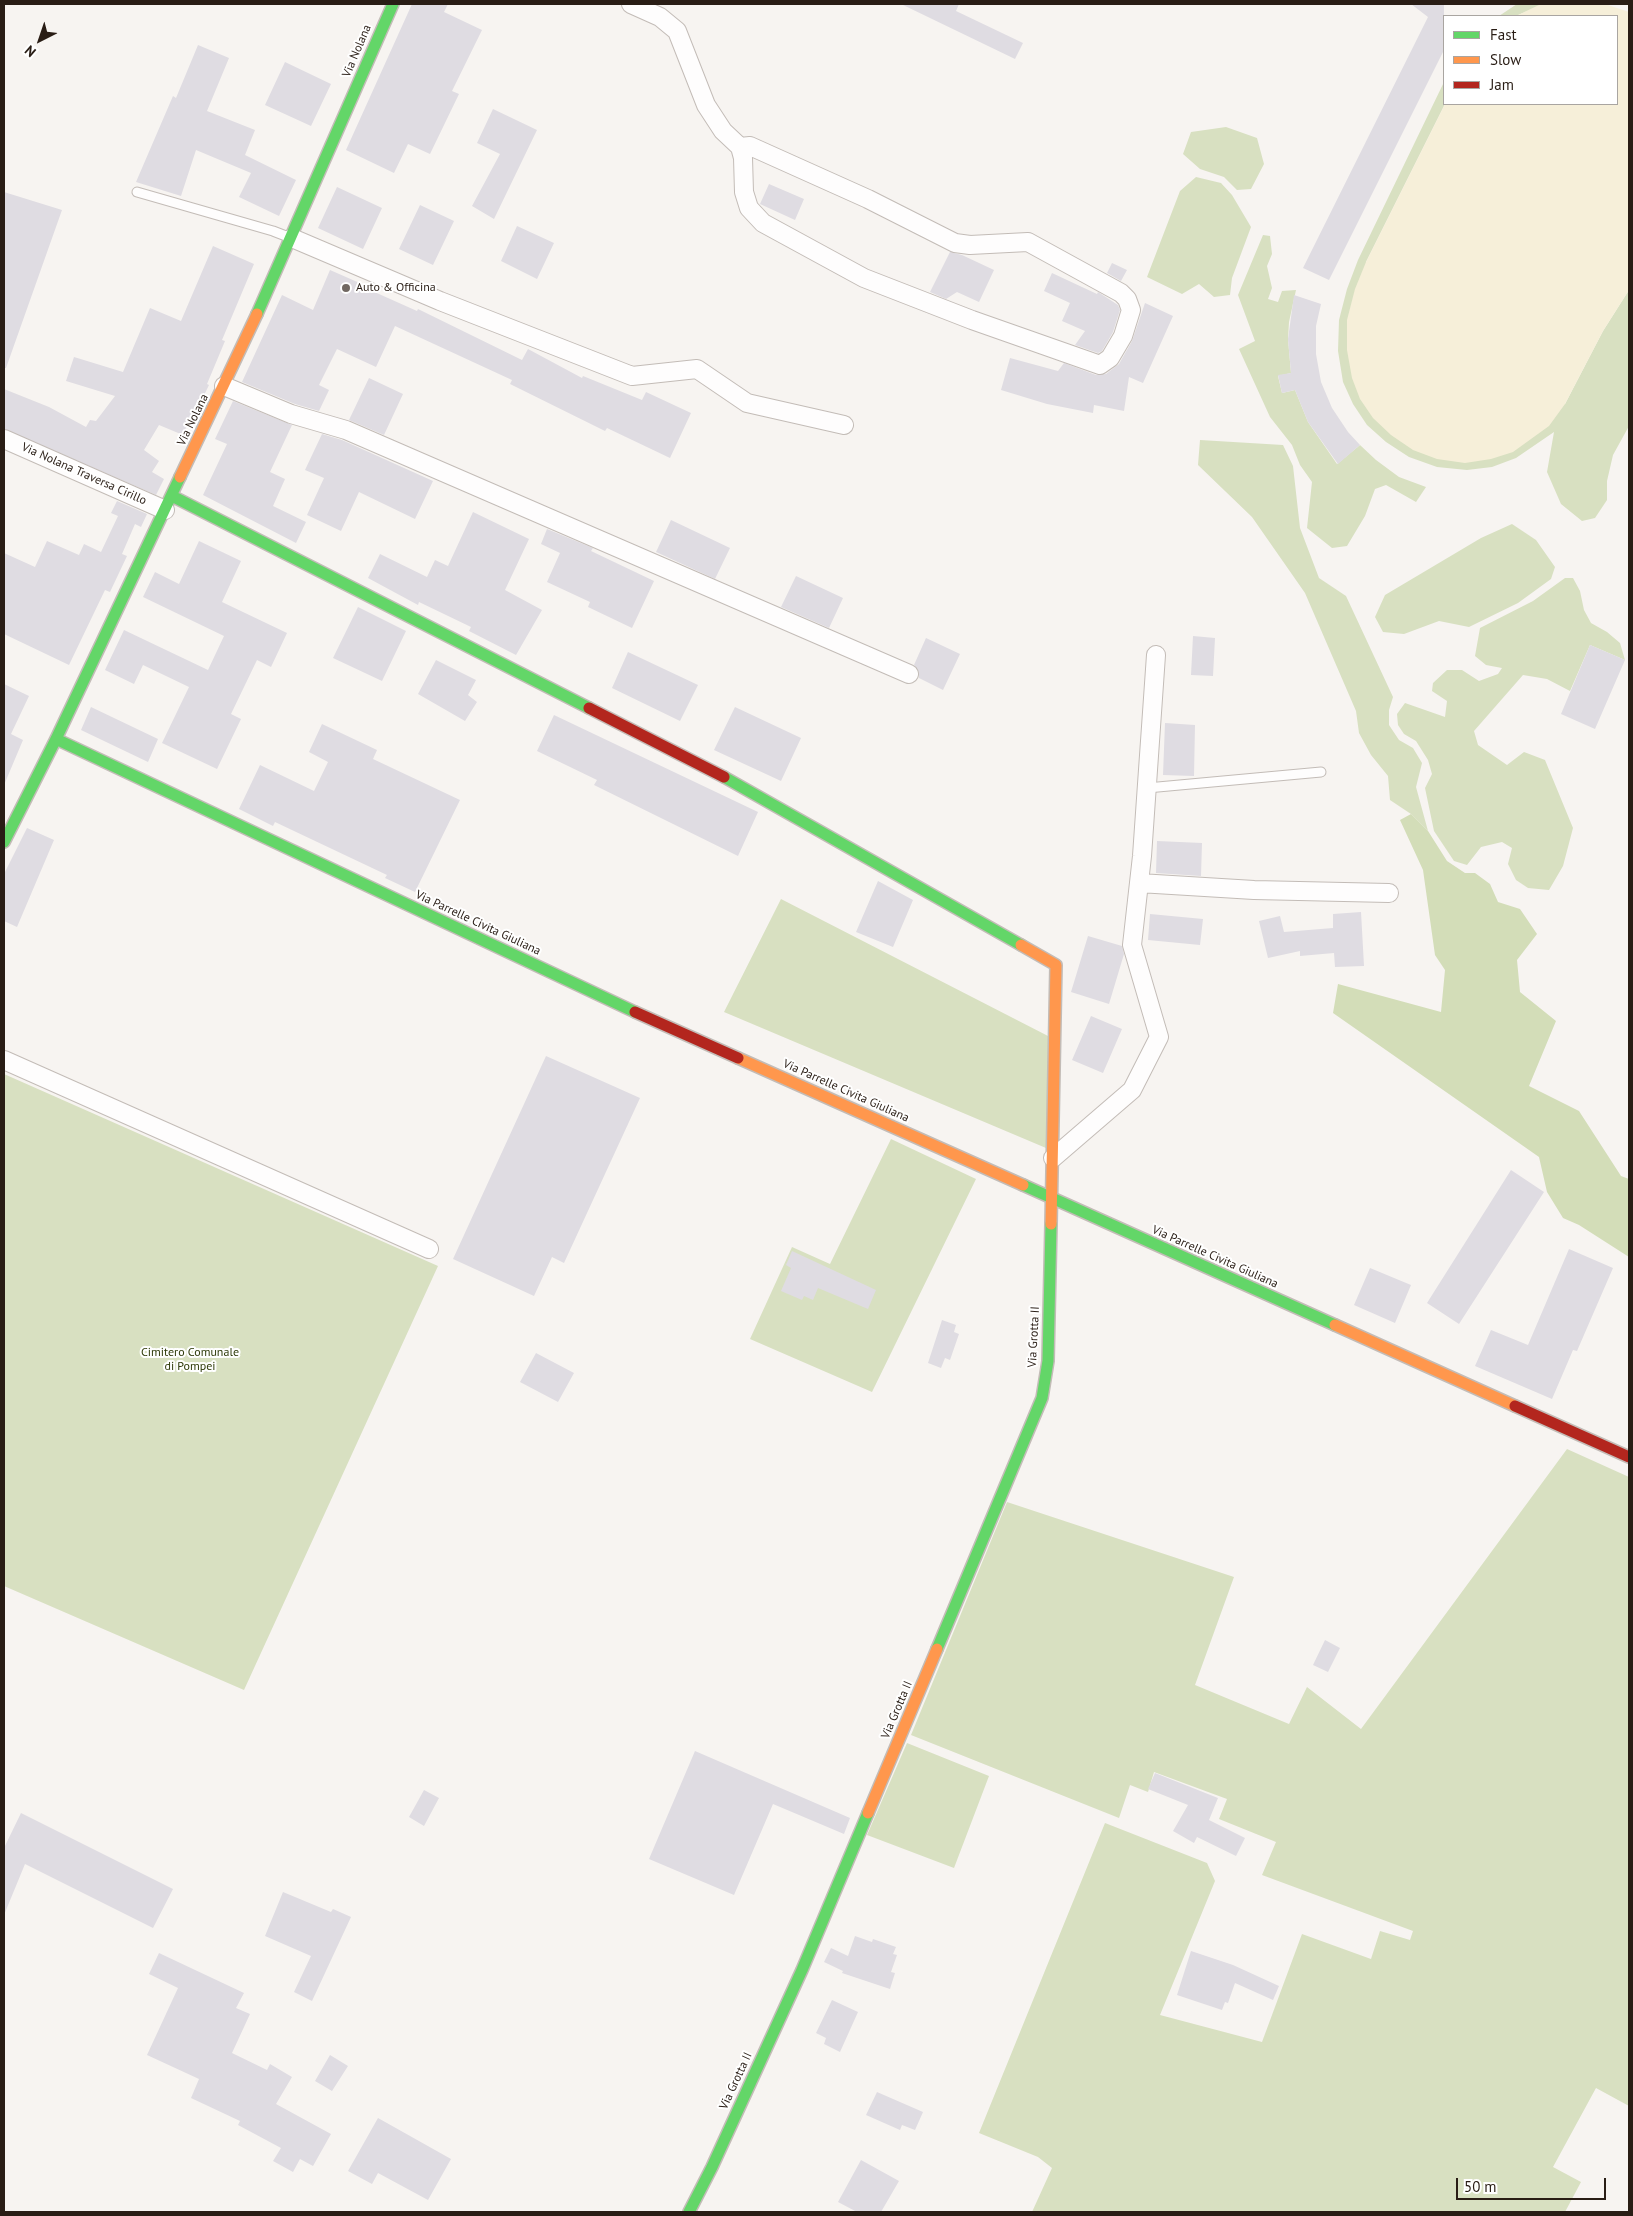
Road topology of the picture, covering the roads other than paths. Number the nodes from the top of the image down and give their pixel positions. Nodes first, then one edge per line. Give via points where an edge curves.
1 (392, 4) edge
2 (631, 4) edge
3 (740, 147) junction
4 (137, 192) dead end
5 (292, 238) junction
6 (224, 386) junction
7 (844, 425) dead end
8 (4, 439) edge
9 (168, 503) junction
10 (1156, 655) dead end
11 (909, 674) dead end
12 (56, 739) junction
13 (1321, 772) dead end
14 (1147, 788) junction
15 (4, 842) edge
16 (1139, 883) junction
17 (1389, 894) dead end
18 (4, 1060) edge
19 (1053, 1158) junction
20 (1052, 1198) junction
21 (429, 1249) dead end
22 (1629, 1457) edge
23 (689, 2212) edge

1 - 5 street, Via Nolana
2 - 3 street via 660,17 677,31 706,105 723,131
3 - 3 street via 750,146 868,199 955,243 1028,242 1121,292 1131,310 1124,336 1110,358 1100,365 864,278 763,223 749,208 744,192
4 - 5 lane
5 - 6 street, Via Nolana
5 - 7 street via 440,301 632,376 697,369 746,403
6 - 9 street, Via Nolana
6 - 11 street via 291,414 346,430
8 - 9 street, Via Nolana Traversa Cirillo
9 - 12 street, Via Nolana
9 - 19 street, Via Grotta II via 727,778 1056,965
10 - 14 street
12 - 15 street, Via Nolana
12 - 20 street, Via Parrelle Civita Giuliana via 600,996
13 - 14 lane
14 - 16 street
16 - 17 street
16 - 19 street via 1132,945 1159,1037 1132,1090
18 - 21 street
19 - 20 street, Via Grotta II
20 - 22 street, Via Parrelle Civita Giuliana
20 - 23 street, Via Grotta II via 1048,1361 1042,1398 802,1970

